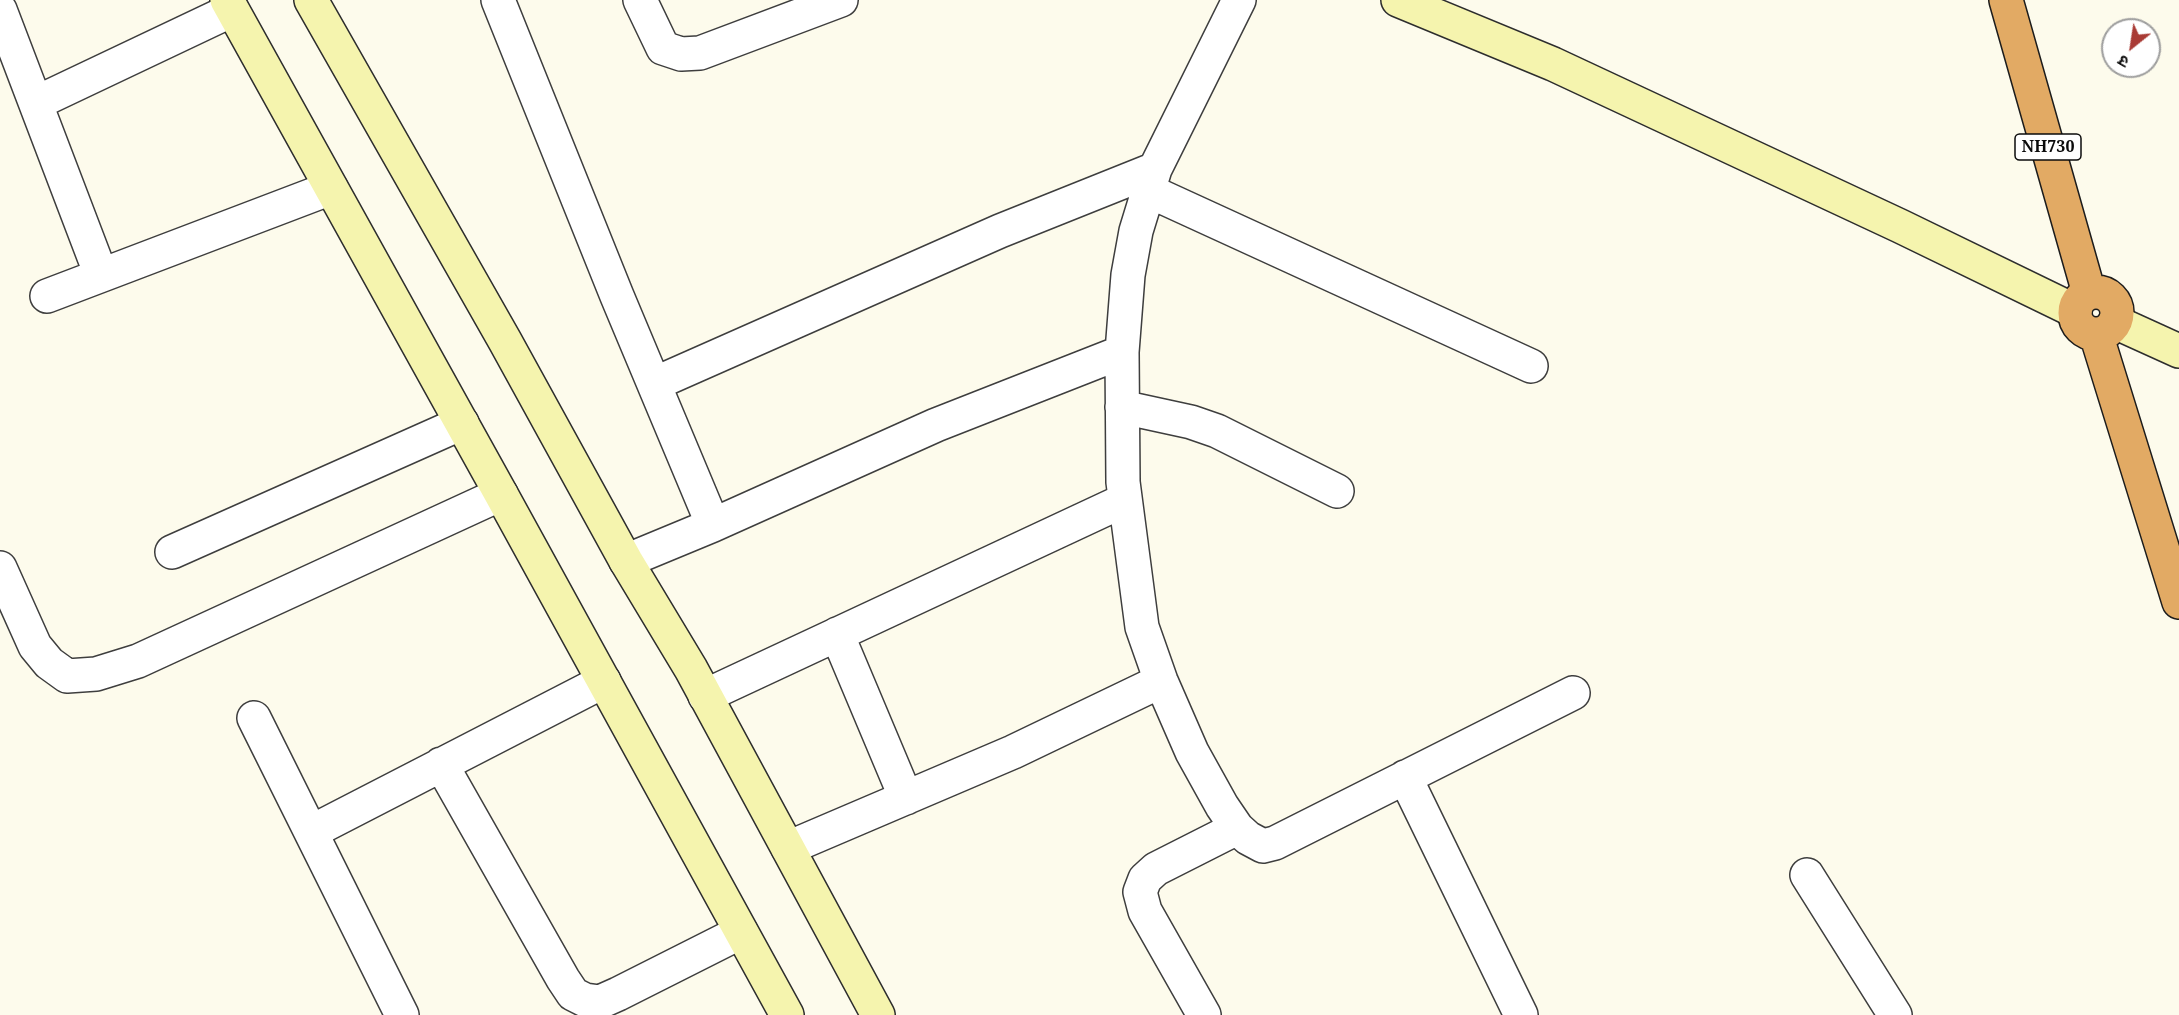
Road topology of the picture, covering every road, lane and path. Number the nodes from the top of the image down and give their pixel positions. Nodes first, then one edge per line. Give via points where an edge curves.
1 (311, 0) edge
2 (498, 0) edge
3 (640, 0) edge
4 (841, 0) edge
5 (1239, 0) edge
6 (1398, 0) edge
7 (2006, 0) edge
8 (229, 5) edge
9 (0, 10) edge
10 (36, 103) junction
11 (1152, 180) junction
12 (331, 188) junction
13 (102, 275) junction
14 (47, 296) dead end
15 (2094, 315) junction
16 (2179, 351) edge
17 (1122, 352) junction
18 (1531, 366) dead end
19 (654, 384) junction
20 (1122, 407) junction
21 (462, 423) junction
22 (1338, 491) dead end
23 (501, 494) junction
24 (1125, 501) junction
25 (713, 525) junction
26 (172, 552) dead end
27 (626, 561) junction
28 (0, 568) edge
29 (2179, 602) edge
30 (837, 634) junction
31 (604, 681) junction
32 (1161, 681) junction
33 (1573, 693) dead end
34 (705, 696) junction
35 (254, 718) dead end
36 (441, 764) junction
37 (1405, 777) junction
38 (906, 798) junction
39 (1237, 828) junction
40 (311, 832) junction
41 (788, 848) junction
42 (1807, 875) dead end
43 (741, 932) junction
44 (402, 1015) edge
45 (787, 1015) edge
46 (878, 1015) edge
47 (1204, 1015) edge
48 (1521, 1015) edge
49 (1895, 1015) edge

1 - 27 street
2 - 19 street
3 - 4 street via 663,48 681,54 700,53
5 - 11 street
6 - 15 street via 1553,64
7 - 15 highway, NH730
8 - 10 street
8 - 12 street
9 - 10 street
10 - 13 street
11 - 17 street via 1136,231 1128,275
11 - 18 street
11 - 19 street via 1000,231
12 - 13 street
12 - 21 street
13 - 14 street
15 - 16 street
15 - 29 highway, NH730
17 - 20 street
17 - 25 street via 936,425
19 - 25 street
20 - 22 street via 1217,431
20 - 24 street
21 - 23 street
21 - 26 street
23 - 28 street via 138,661 96,674 67,676 49,663 35,646
23 - 31 street
24 - 30 street
24 - 32 street via 1142,627
25 - 27 street
27 - 34 street
30 - 34 street
30 - 38 street
31 - 36 street
31 - 43 street
32 - 38 street
32 - 39 street via 1192,752
33 - 37 street
34 - 41 street
35 - 40 street
36 - 40 street
36 - 43 street via 573,994 600,1002
37 - 39 street via 1269,845 1263,846
37 - 48 street
38 - 41 street
39 - 47 street via 1156,869 1145,879 1140,892 1145,910
40 - 44 street
41 - 46 street
42 - 49 street
43 - 45 street

